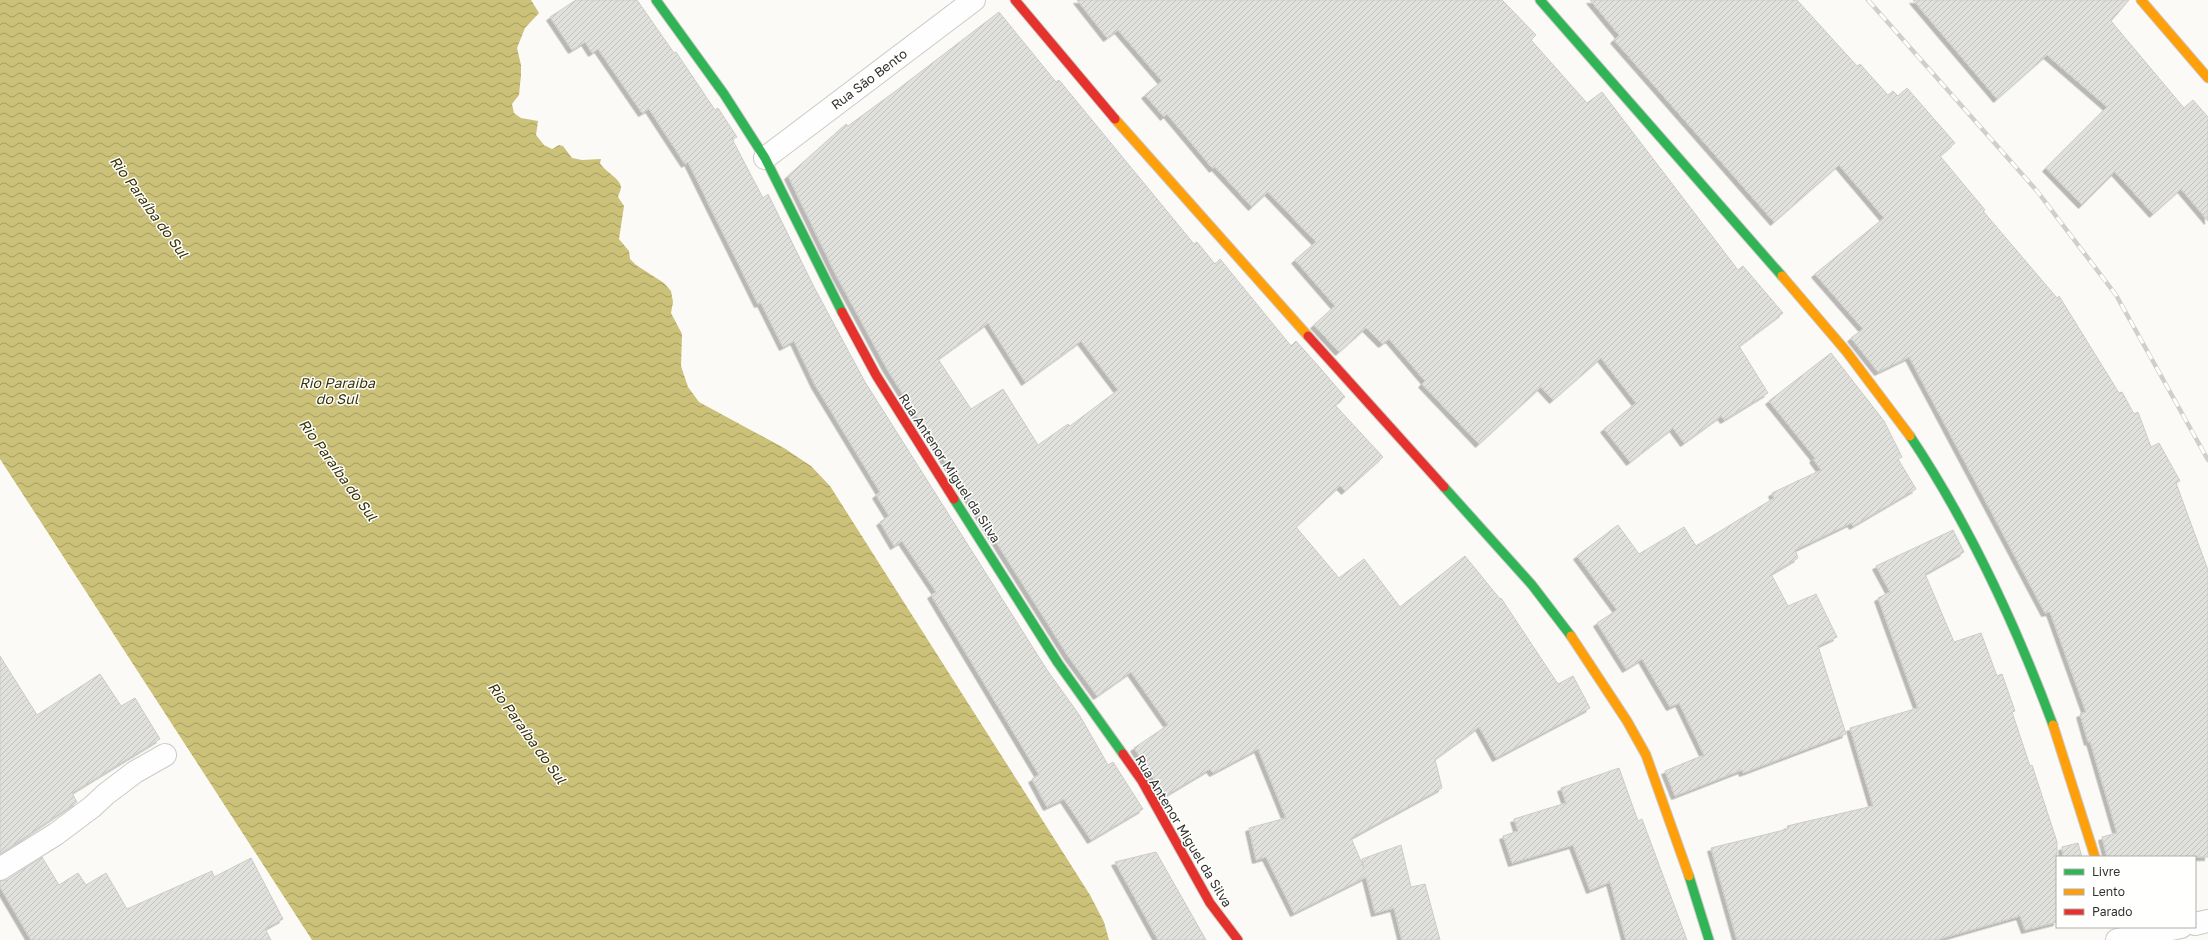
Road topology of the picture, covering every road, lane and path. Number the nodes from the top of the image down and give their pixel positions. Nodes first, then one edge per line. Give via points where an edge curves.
1 (656, 0) edge
2 (974, 0) edge
3 (1015, 0) edge
4 (1540, 0) edge
5 (2142, 0) edge
6 (2208, 78) edge
7 (765, 158) junction
8 (165, 755) dead end
9 (2095, 856) edge
10 (0, 869) edge
11 (2208, 921) edge
12 (2196, 924) edge
13 (2112, 928) edge
14 (2176, 928) edge
15 (1238, 940) edge
16 (1709, 940) edge
17 (2116, 940) edge

1 - 7 street, Rua Antenor Miguel da Silva via 724,94
2 - 7 street, Rua São Bento
3 - 16 street via 1167,179 1532,586 1566,629 1627,721 1646,755 1674,830
4 - 9 street via 1795,290 1850,356 1912,439 1959,514 2025,652 2055,728
5 - 6 street
7 - 15 street, Rua Antenor Miguel da Silva via 825,281 876,375 1058,663 1142,781 1206,896
8 - 10 street via 126,779 56,834
11 - 12 street
13 - 17 street
14 - 17 street

